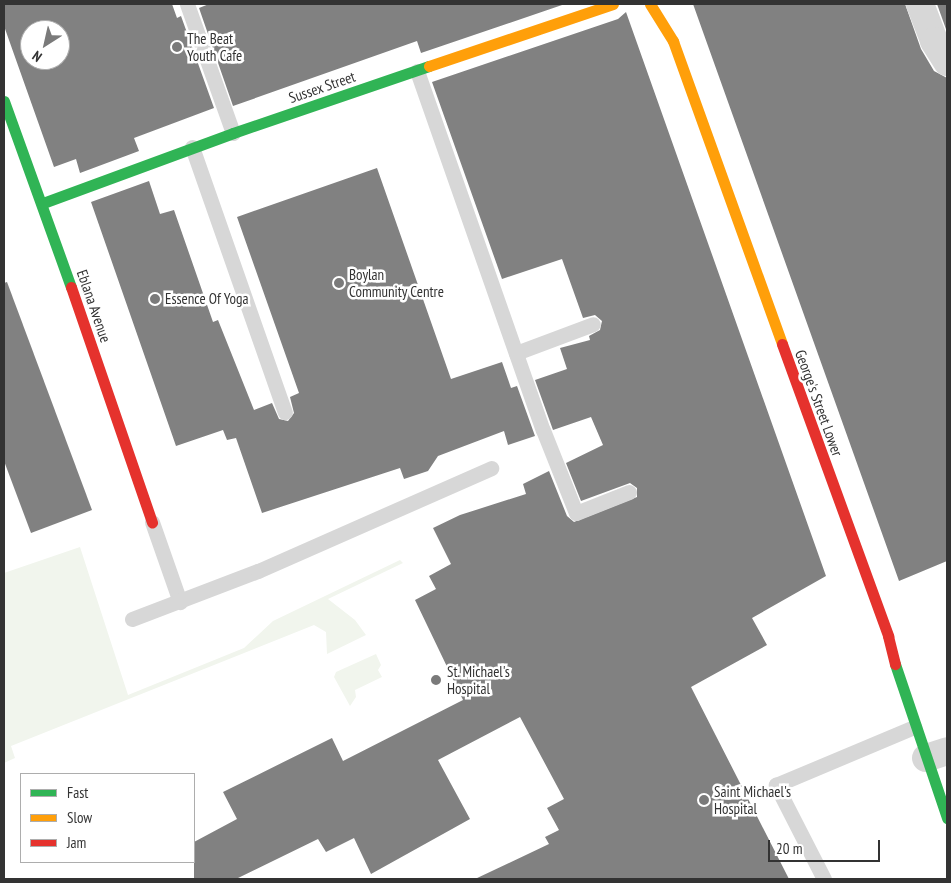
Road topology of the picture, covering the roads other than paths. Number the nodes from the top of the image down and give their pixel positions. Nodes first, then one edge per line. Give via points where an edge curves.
1 (187, 4) edge
2 (613, 4) edge
3 (650, 4) edge
4 (920, 4) edge
5 (947, 62) edge
6 (417, 71) junction
7 (4, 101) edge
8 (233, 133) junction
9 (192, 147) junction
10 (42, 203) junction
11 (593, 324) dead end
12 (516, 353) junction
13 (285, 412) dead end
14 (492, 468) dead end
15 (628, 492) dead end
16 (152, 522) joint
17 (180, 602) junction
18 (132, 619) dead end
19 (914, 727) junction
20 (937, 755) edge
21 (947, 818) edge
22 (824, 879) edge

1 - 8 lane
2 - 6 street, Sussex Street
3 - 19 street, George's Street Lower via 676,50 888,636
4 - 5 street via 934,41
6 - 8 street, Sussex Street
6 - 12 lane
7 - 10 street, Eblana Avenue
8 - 9 street, Sussex Street
9 - 10 street, Sussex Street
9 - 13 lane
10 - 16 street, Eblana Avenue
11 - 12 lane
12 - 15 lane via 576,513
14 - 17 lane
16 - 17 lane
17 - 18 lane
19 - 20 street, George's Street Lower
19 - 22 lane via 776,785
20 - 21 street, George's Street Lower

